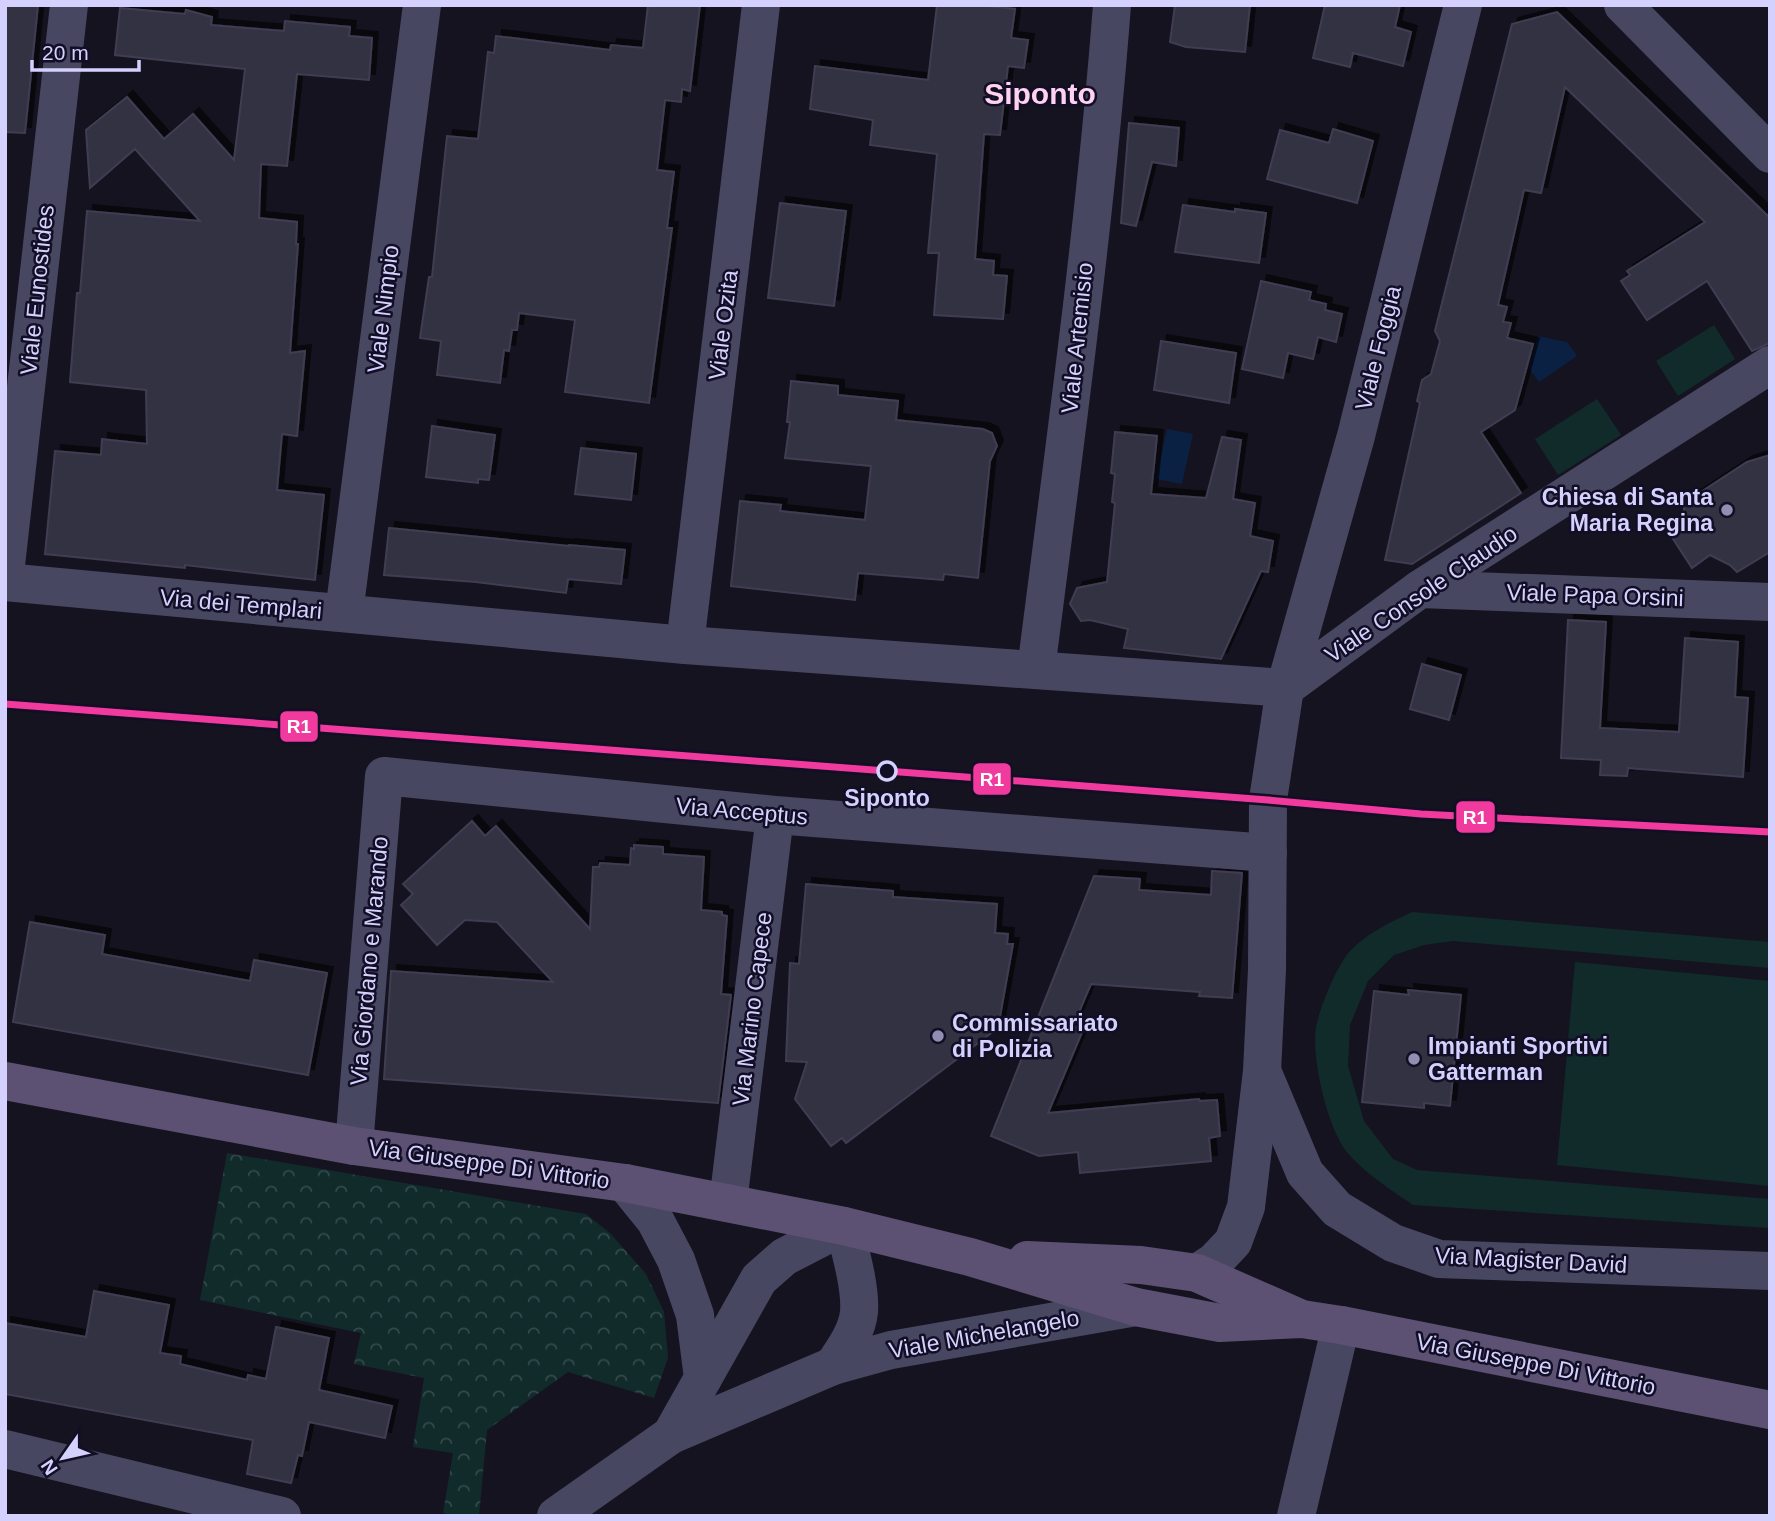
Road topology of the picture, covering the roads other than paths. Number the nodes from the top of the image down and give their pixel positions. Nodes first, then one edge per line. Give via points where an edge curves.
1 (69, 5) edge
2 (422, 5) edge
3 (761, 5) edge
4 (1112, 5) edge
5 (1463, 5) edge
6 (1623, 5) edge
7 (1770, 154) edge
8 (1770, 365) edge
9 (5, 574) edge
10 (5, 582) edge
11 (1420, 589) junction
12 (1770, 602) edge
13 (344, 613) junction
14 (685, 645) junction
15 (1036, 670) junction
16 (1285, 688) junction
17 (384, 776) joint
18 (1268, 800) joint
19 (775, 815) junction
20 (1268, 853) junction
21 (1262, 1071) junction
22 (5, 1081) edge
23 (354, 1146) junction
24 (625, 1183) junction
25 (728, 1203) junction
26 (844, 1226) junction
27 (970, 1257) junction
28 (1770, 1271) edge
29 (1197, 1273) junction
30 (1136, 1307) junction
31 (1302, 1319) junction
32 (1341, 1325) junction
33 (833, 1366) junction
34 (702, 1378) junction
35 (1770, 1410) edge
36 (671, 1435) junction
37 (5, 1449) edge
38 (282, 1516) edge
39 (556, 1516) edge
40 (1296, 1516) edge

1 - 9 street, Viale Eunostides
2 - 13 street, Viale Nimpio
3 - 14 street, Viale Ozita
4 - 15 street, Viale Artemisio via 1074,373
5 - 16 street, Viale Foggia via 1356,436
6 - 7 street
8 - 11 street, Viale Console Claudio
10 - 13 street, Via dei Templari
11 - 12 street, Viale Papa Orsini
11 - 16 street, Viale Console Claudio
13 - 14 street, Via dei Templari
14 - 15 street, Via dei Templari
15 - 16 street, Via dei Templari
16 - 18 street, Viale Foggia
17 - 19 street, Via Acceptus
17 - 23 street, Via Giordano e Marando
18 - 20 street, Via Magister David
19 - 20 street, Via Acceptus
19 - 25 street, Via Marino Capece
20 - 21 street, Via Magister David
21 - 28 street, Via Magister David via 1305,1173 1337,1209 1393,1243 1439,1259
21 - 29 street, Via Magister David via 1241,1224 1233,1242
22 - 23 main road, Via Giuseppe Di Vittorio
23 - 24 main road, Via Giuseppe Di Vittorio
24 - 25 main road, Via Giuseppe Di Vittorio
24 - 34 street via 655,1220 676,1259 695,1315
25 - 26 main road, Via Giuseppe Di Vittorio
26 - 27 main road, Via Giuseppe Di Vittorio
26 - 33 street via 859,1313 849,1343
26 - 34 street, Viale Michelangelo via 784,1257 759,1279
27 - 29 main road, Via Giuseppe Di Vittorio via 1141,1265
27 - 30 main road, Via Giuseppe Di Vittorio
29 - 31 main road, Via Giuseppe Di Vittorio
30 - 31 main road, Via Giuseppe Di Vittorio via 1220,1323
30 - 33 street, Viale Michelangelo via 891,1350
31 - 32 main road, Via Giuseppe Di Vittorio
32 - 35 main road, Via Giuseppe Di Vittorio
32 - 40 street
33 - 36 street, Viale Michelangelo
34 - 36 street, Viale Michelangelo
36 - 39 street, Viale Michelangelo
37 - 38 street

